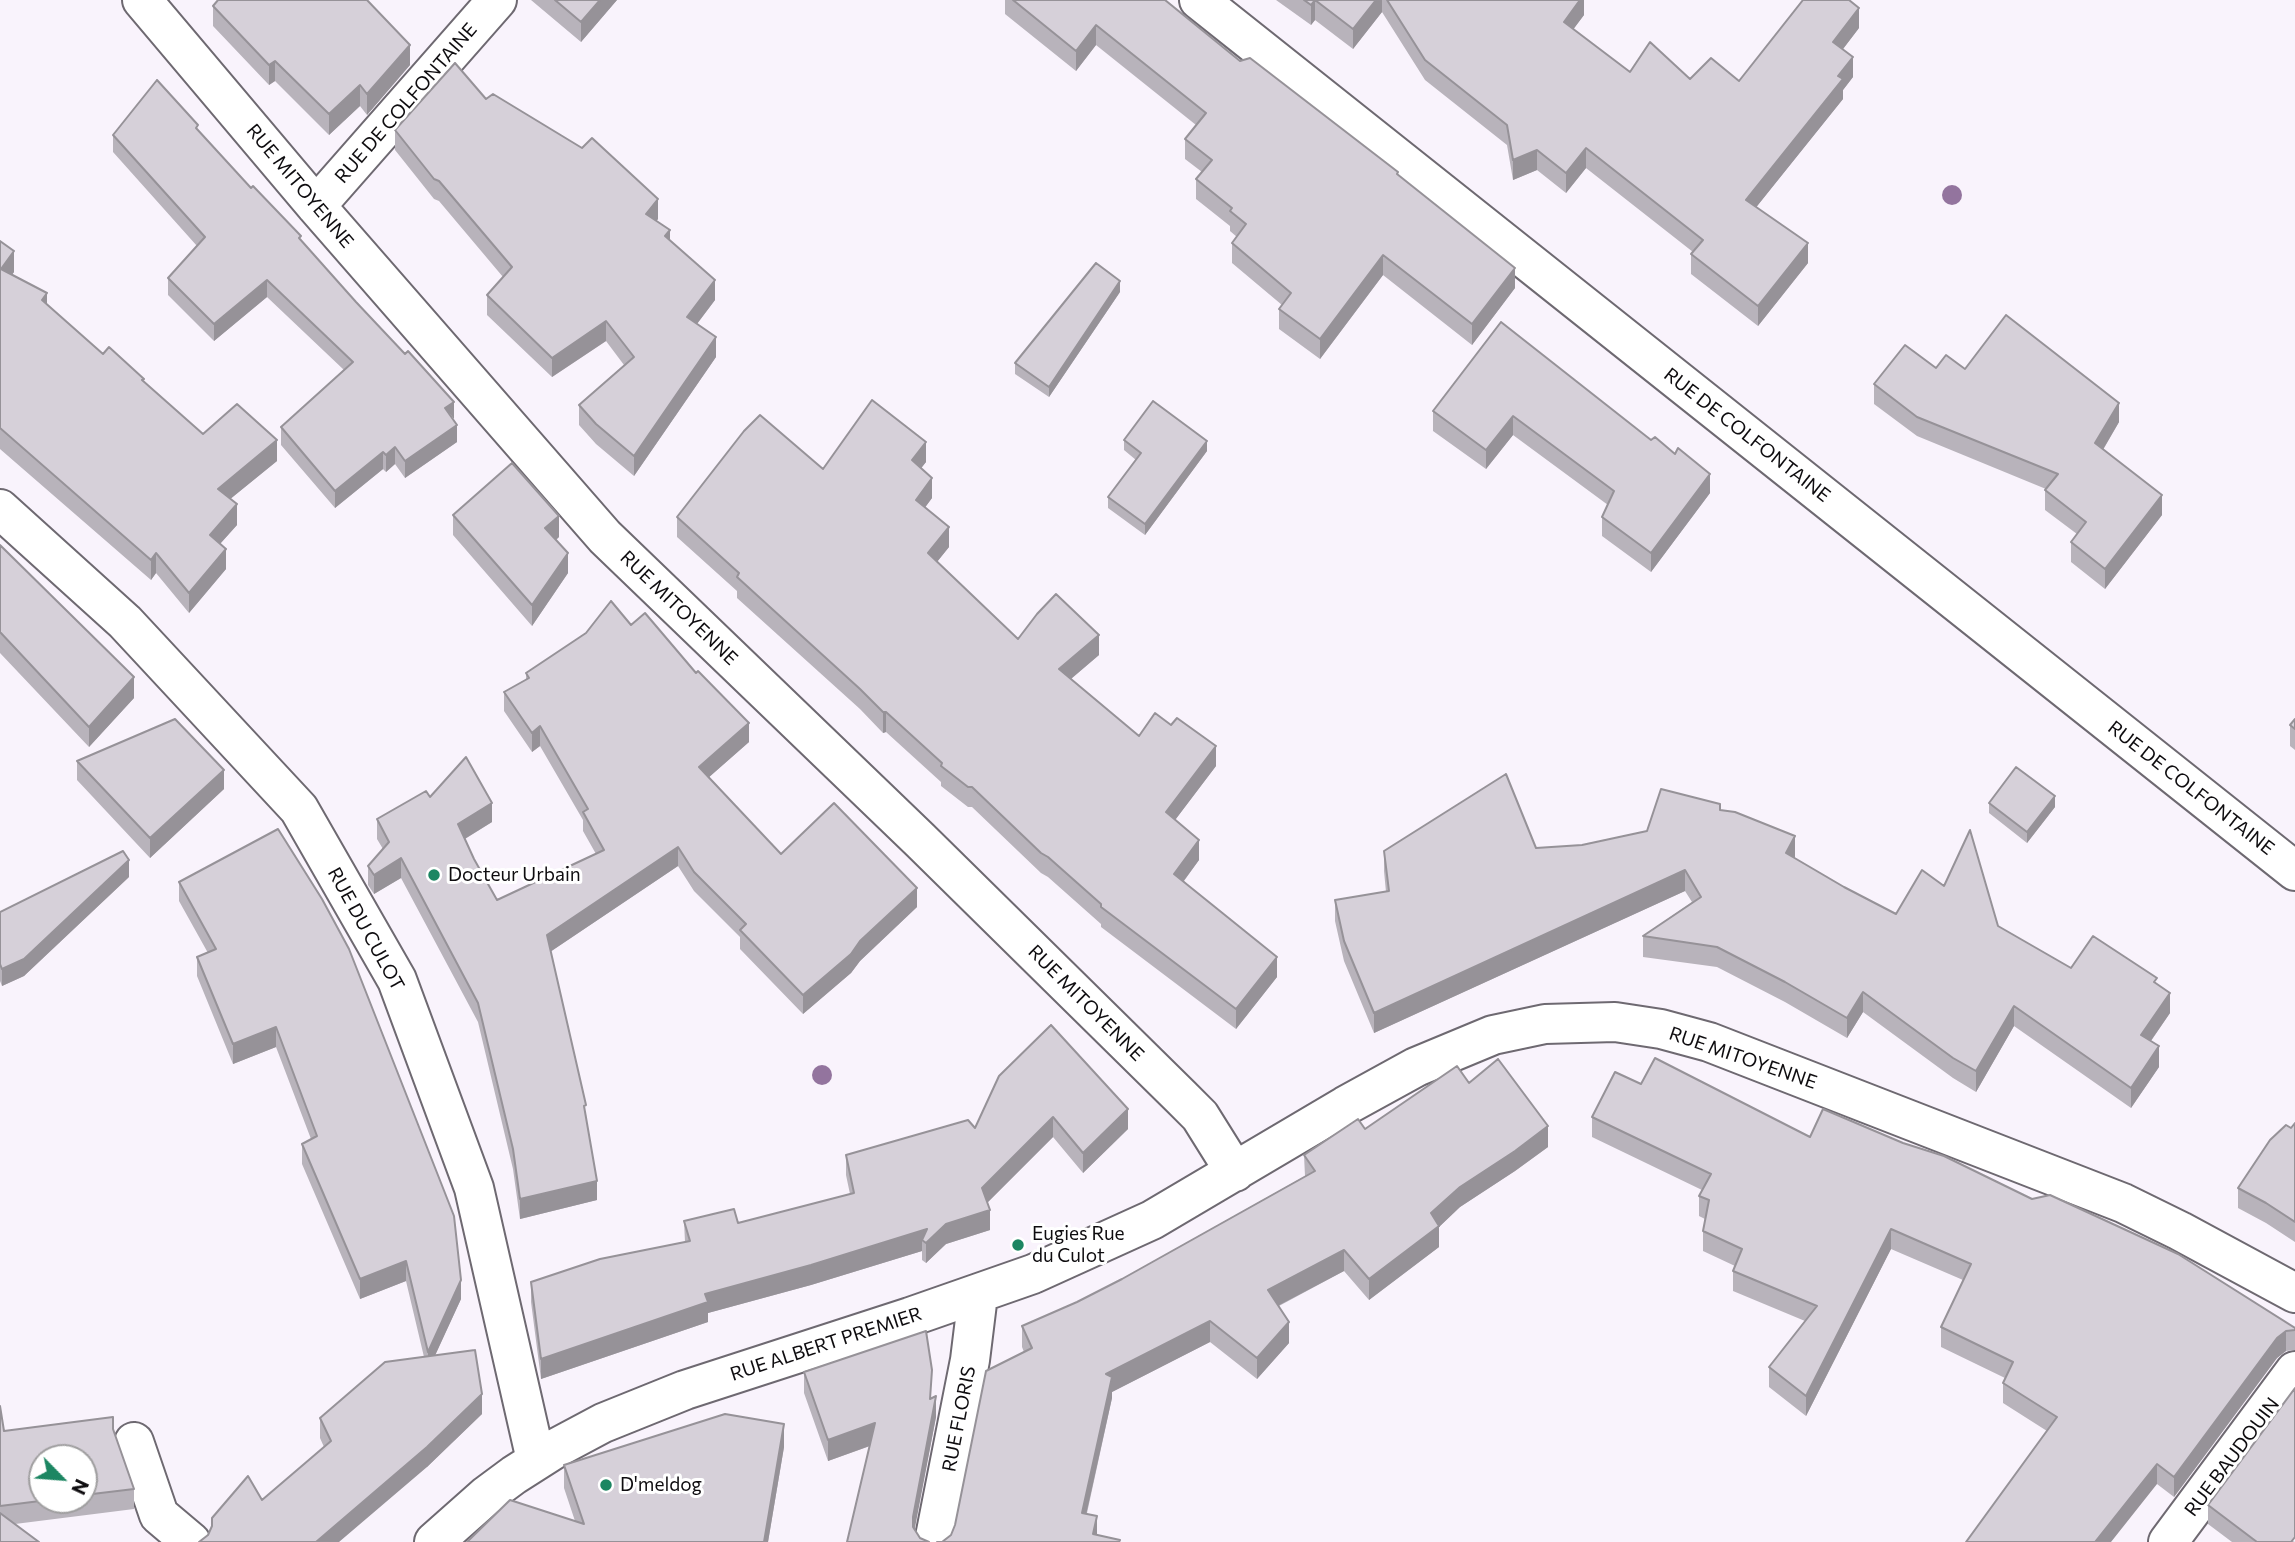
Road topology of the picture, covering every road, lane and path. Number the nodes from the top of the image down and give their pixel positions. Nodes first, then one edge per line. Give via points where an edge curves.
1 (142, 0) edge
2 (497, 0) edge
3 (1199, 0) edge
4 (316, 205) junction
5 (0, 509) edge
6 (2295, 871) edge
7 (1235, 1172) junction
8 (2295, 1293) edge
9 (978, 1295) junction
10 (2295, 1371) edge
11 (134, 1443) dead end
12 (536, 1461) junction
13 (191, 1542) edge
14 (434, 1542) edge
15 (934, 1542) edge
16 (2168, 1542) edge

1 - 4 street, RUE MITOYENNE
2 - 4 street, RUE DE COLFONTAINE
3 - 6 street, RUE DE COLFONTAINE
4 - 7 street, RUE MITOYENNE via 605,537 1200,1116
5 - 12 street, RUE DU CULOT via 125,622 299,808 397,980 474,1188
7 - 8 street, RUE MITOYENNE via 1416,1067 1493,1035 1545,1024 1634,1024 1709,1042 2123,1203
7 - 9 street, RUE ALBERT PREMIER via 1152,1220
9 - 12 street, RUE ALBERT PREMIER via 649,1403
9 - 15 street, RUE FLORIS via 970,1360
10 - 16 street, RUE BAUDOUIN
11 - 13 street via 159,1514
12 - 14 street, RUE ALBERT PREMIER via 487,1495

